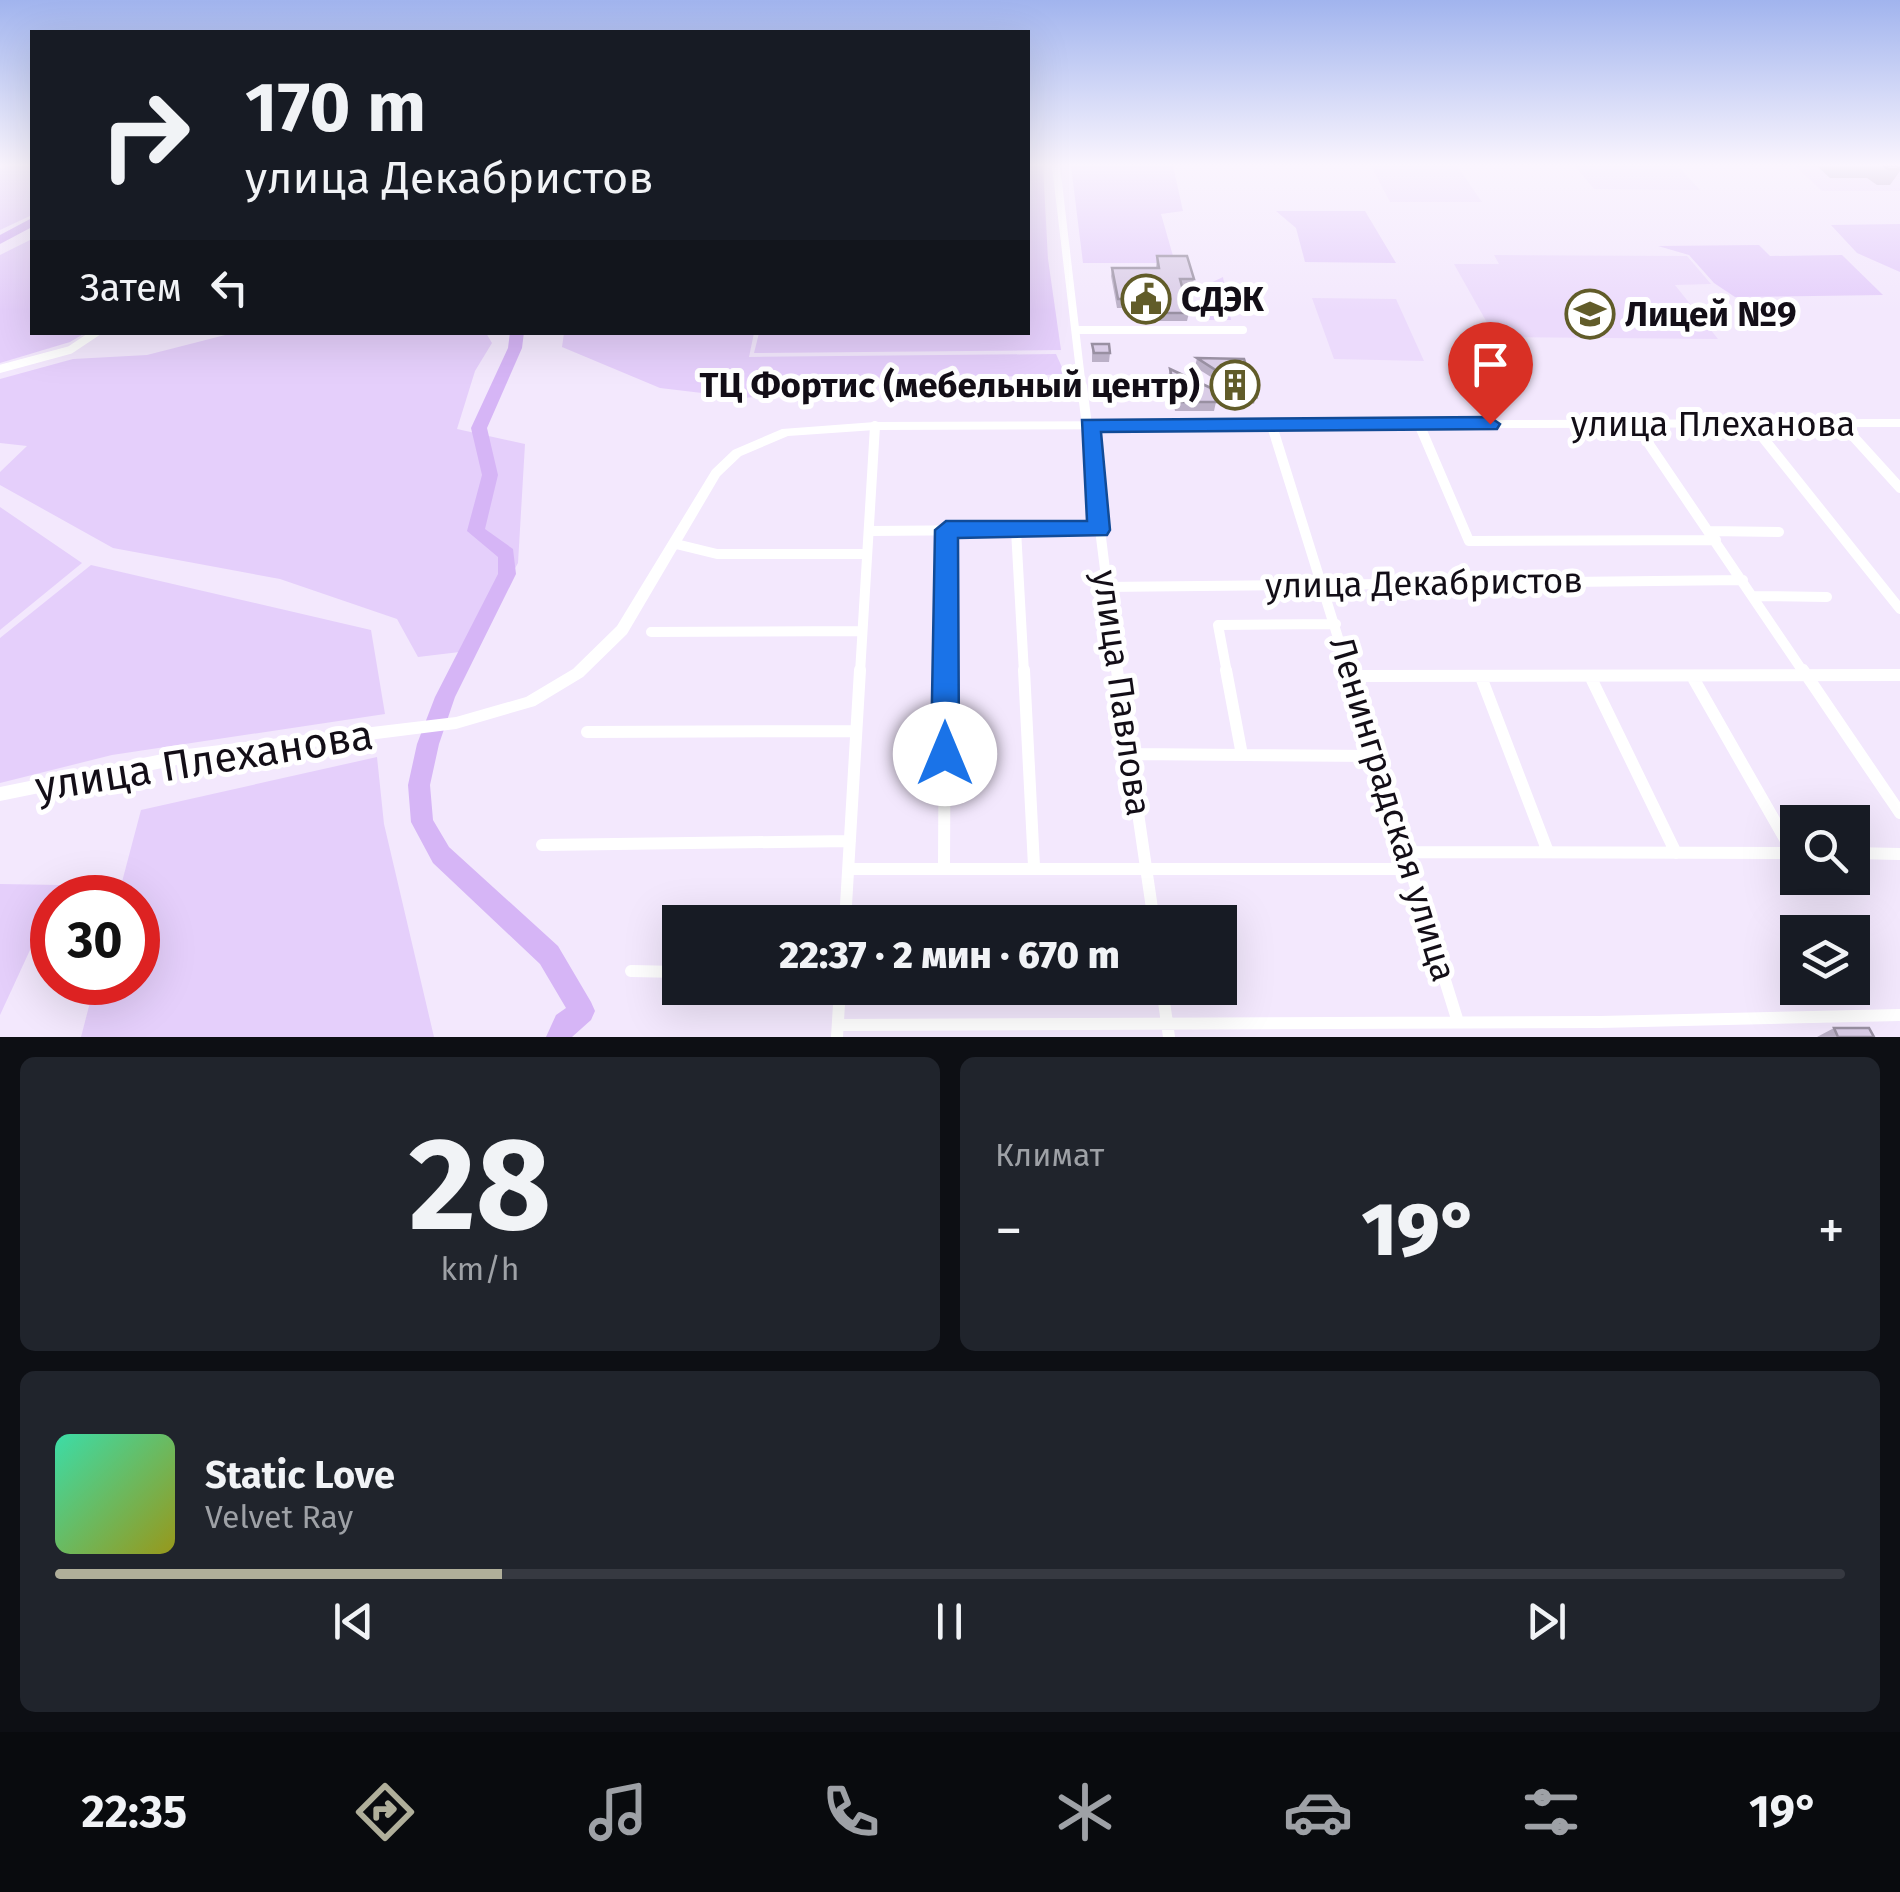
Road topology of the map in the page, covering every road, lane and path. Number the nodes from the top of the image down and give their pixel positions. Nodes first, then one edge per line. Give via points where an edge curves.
1 (1062, 214) edge
2 (1076, 330) junction
3 (1243, 330) dead end
4 (92, 335) edge
5 (0, 368) edge
6 (1900, 423) edge
7 (1419, 424) junction
8 (1636, 424) junction
9 (1752, 424) junction
10 (1842, 424) junction
11 (1090, 425) junction
12 (875, 426) junction
13 (1272, 426) junction
14 (1900, 488) edge
15 (946, 530) junction
16 (1016, 530) junction
17 (1099, 530) junction
18 (871, 531) junction
19 (1780, 532) dead end
20 (1713, 536) junction
21 (676, 544) junction
22 (868, 554) junction
23 (1743, 580) junction
24 (1323, 583) junction
25 (1105, 587) junction
26 (1753, 596) junction
27 (1827, 597) dead end
28 (1900, 609) edge
29 (1336, 624) junction
30 (862, 631) junction
31 (651, 632) dead end
32 (1352, 676) junction
33 (1590, 676) junction
34 (1692, 676) junction
35 (1804, 676) junction
36 (1480, 677) junction
37 (1899, 677) edge
38 (856, 730) junction
39 (587, 732) dead end
40 (1132, 754) junction
41 (1242, 755) junction
42 (1376, 756) junction
43 (0, 794) edge
44 (1900, 813) edge
45 (1780, 827) edge
46 (850, 841) junction
47 (542, 845) dead end
48 (1407, 852) junction
49 (1548, 852) junction
50 (1676, 853) junction
51 (1780, 853) edge
52 (1870, 854) edge
53 (1900, 854) edge
54 (944, 866) junction
55 (1034, 866) junction
56 (1146, 867) junction
57 (849, 869) junction
58 (1413, 869) junction
59 (846, 905) edge
60 (1152, 905) edge
61 (631, 971) dead end
62 (662, 972) edge
63 (839, 1005) edge
64 (1164, 1005) edge
65 (1900, 1015) edge
66 (1458, 1022) junction
67 (1603, 1029) edge
68 (1168, 1030) edge
69 (1345, 1030) edge
70 (838, 1031) edge

1 - 2 street, улица Павлова
2 - 3 street
2 - 11 street, улица Павлова
4 - 5 street via 70,350
6 - 10 main road, улица Плеханова
7 - 8 main road, улица Плеханова
7 - 13 main road, улица Плеханова
7 - 20 street via 1468,541
8 - 9 main road, улица Плеханова
8 - 20 street
9 - 10 main road, улица Плеханова
9 - 28 street
10 - 14 street
11 - 12 main road, улица Плеханова
11 - 13 main road, улица Плеханова
11 - 17 street, улица Павлова
12 - 18 street
12 - 21 main road, улица Плеханова via 804,429 756,442 716,474
13 - 24 street, Ленинградская улица
15 - 16 street
15 - 18 street
15 - 54 street
16 - 17 street
16 - 55 street
17 - 25 street, улица Павлова
18 - 22 street
19 - 20 street
20 - 23 street
21 - 22 street via 717,554
21 - 43 main road, улица Плеханова via 622,630 578,673 530,702 456,723 187,756
22 - 30 street
23 - 24 street, улица Декабристов
23 - 26 street
24 - 25 street, улица Декабристов
24 - 29 street, Ленинградская улица
25 - 40 street, улица Павлова
26 - 27 street
26 - 35 street
29 - 32 street, Ленинградская улица
29 - 41 street via 1218,625
30 - 31 street
30 - 38 street
32 - 36 street
32 - 42 street, Ленинградская улица
33 - 34 street
33 - 36 street
33 - 50 street
34 - 35 street
34 - 45 street
35 - 37 street
35 - 44 street
36 - 49 street
38 - 39 street
38 - 46 street
40 - 41 street
40 - 56 street, улица Павлова
41 - 42 street
42 - 48 street, Ленинградская улица
46 - 47 street
46 - 57 street
48 - 49 street
48 - 58 street, Ленинградская улица
49 - 50 street
50 - 51 street
52 - 53 street
54 - 55 street
54 - 57 street
55 - 56 street
56 - 58 street
56 - 60 street, улица Павлова
57 - 59 street
58 - 66 street, Ленинградская улица
61 - 62 street
63 - 70 street
64 - 68 street
65 - 67 street
66 - 67 street
66 - 69 street
68 - 69 street
68 - 70 street

